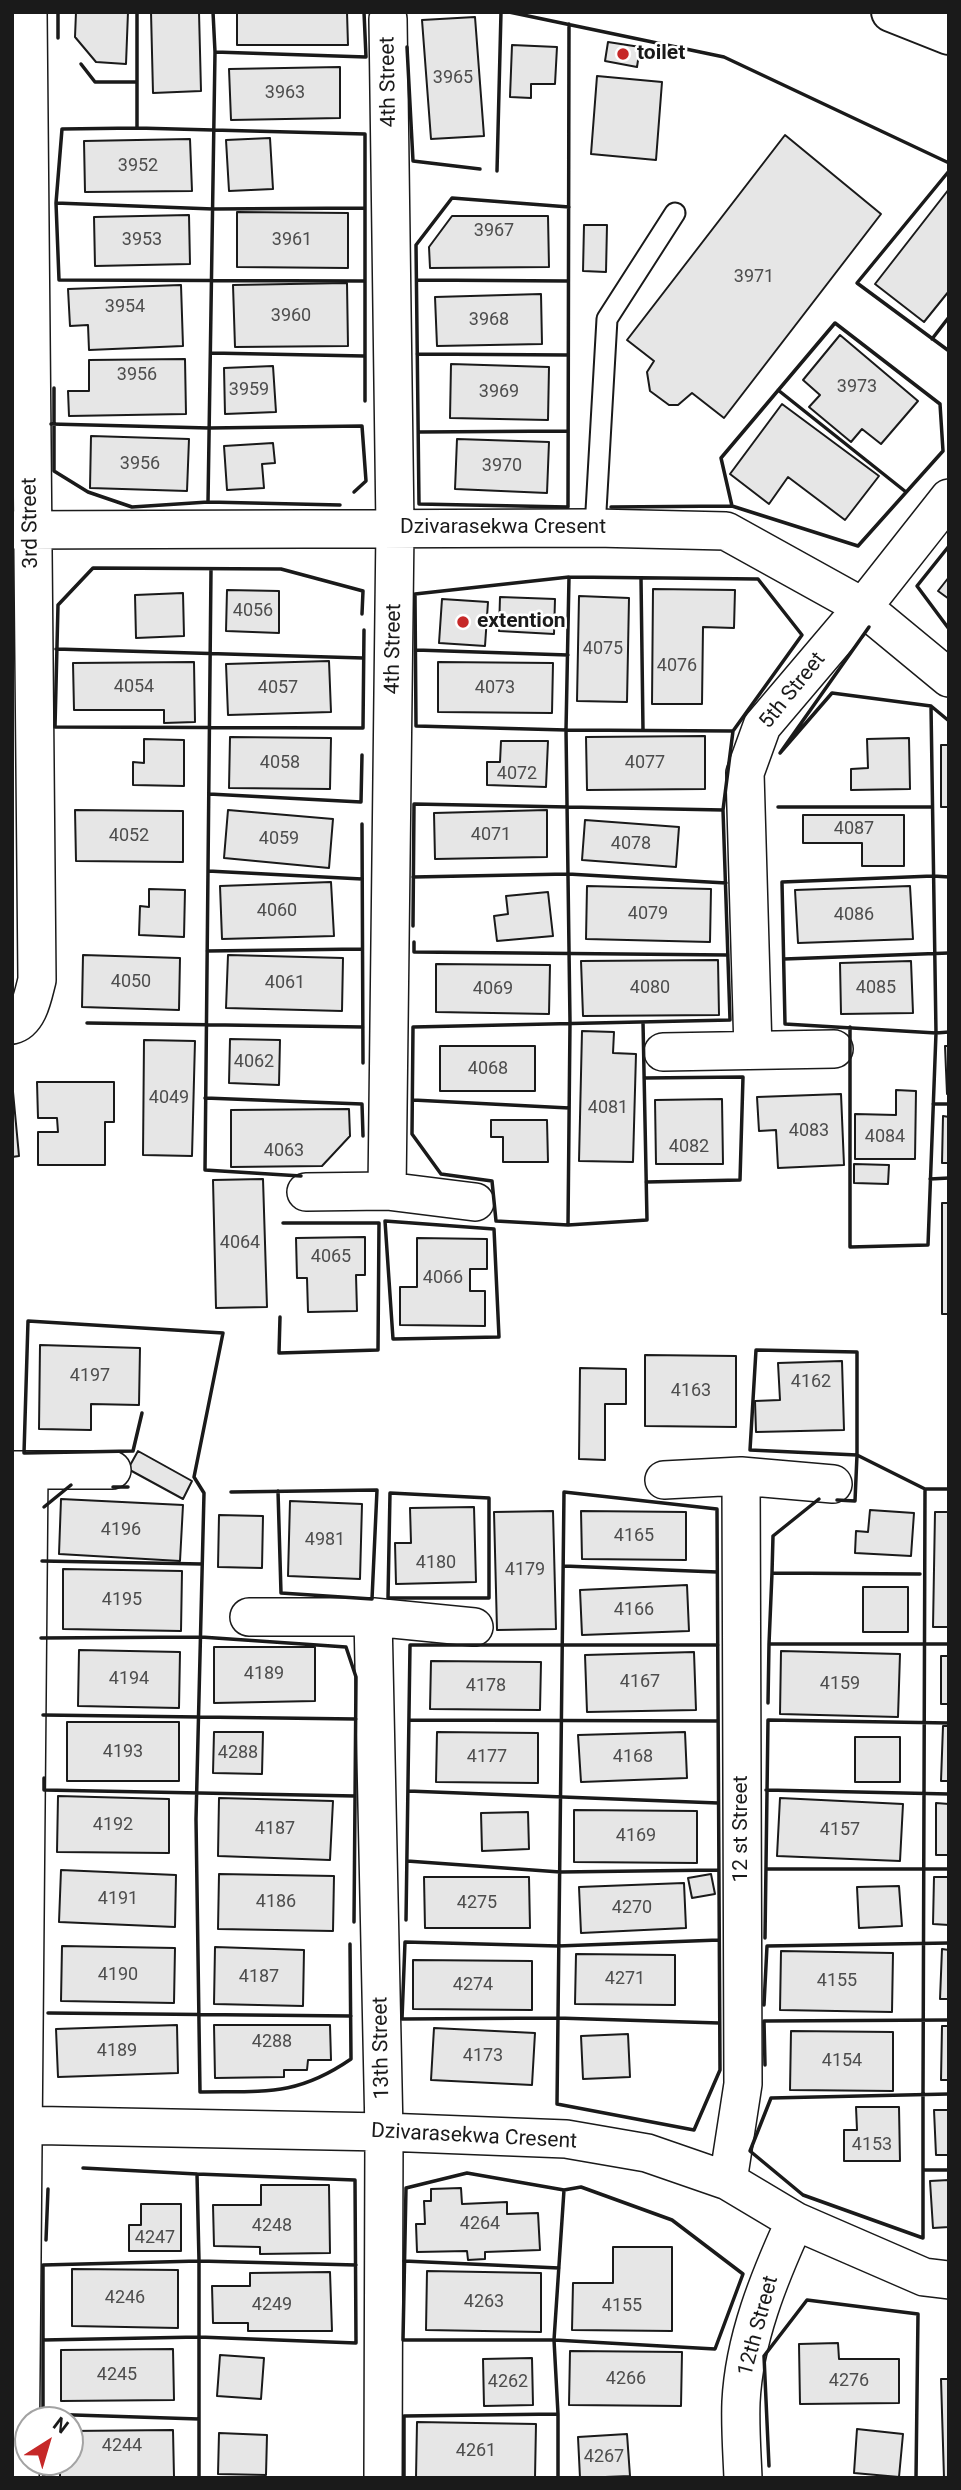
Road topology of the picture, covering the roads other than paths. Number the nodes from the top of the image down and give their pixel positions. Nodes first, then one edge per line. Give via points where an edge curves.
1 (28, 12) edge
2 (891, 12) edge
3 (388, 19) dead end
4 (949, 35) edge
5 (676, 213) dead end
6 (949, 498) edge
7 (395, 528) junction
8 (595, 528) junction
9 (22, 530) edge
10 (863, 607) junction
11 (949, 678) edge
12 (12, 1026) edge
13 (834, 1049) dead end
14 (753, 1050) junction
15 (663, 1052) dead end
16 (387, 1191) junction
17 (306, 1192) dead end
18 (475, 1202) dead end
19 (112, 1470) dead end
20 (21, 1471) edge
21 (741, 1476) junction
22 (664, 1480) dead end
23 (833, 1484) dead end
24 (249, 1617) dead end
25 (373, 1618) junction
26 (474, 1627) dead end
27 (17, 2125) edge
28 (384, 2132) junction
29 (729, 2181) junction
30 (794, 2221) junction
31 (949, 2280) edge
32 (20, 2478) edge
33 (383, 2478) edge
34 (743, 2478) edge

1 - 9 street, 3rd Street
2 - 4 street
3 - 7 street, 4th Street
5 - 8 lane via 607,319
6 - 10 street, 5th Street
7 - 8 street, Dzivarasekwa Cresent
7 - 9 street, Dzivarasekwa Cresent
7 - 16 street, 4th Street
8 - 10 street, Dzivarasekwa Cresent via 726,531
9 - 12 street, 3rd Street via 37,980 30,1007
10 - 11 street, Dzivarasekwa Cresent
10 - 14 street, 5th Street via 762,726 745,773
13 - 14 street
14 - 15 street
16 - 17 street
16 - 18 street
19 - 20 street
20 - 27 street
21 - 22 street
21 - 23 street
21 - 29 street, 12 st Street via 743,2084
24 - 25 street
25 - 26 street
25 - 28 street, 13th Street
27 - 28 street, Dzivarasekwa Cresent
27 - 32 street
28 - 29 street, Dzivarasekwa Cresent via 565,2139 647,2153
28 - 33 street, 13th Street
29 - 30 street, Dzivarasekwa Cresent
30 - 31 street, Dzivarasekwa Cresent via 924,2277
30 - 34 street, 12th Street via 769,2278 747,2353 741,2402

